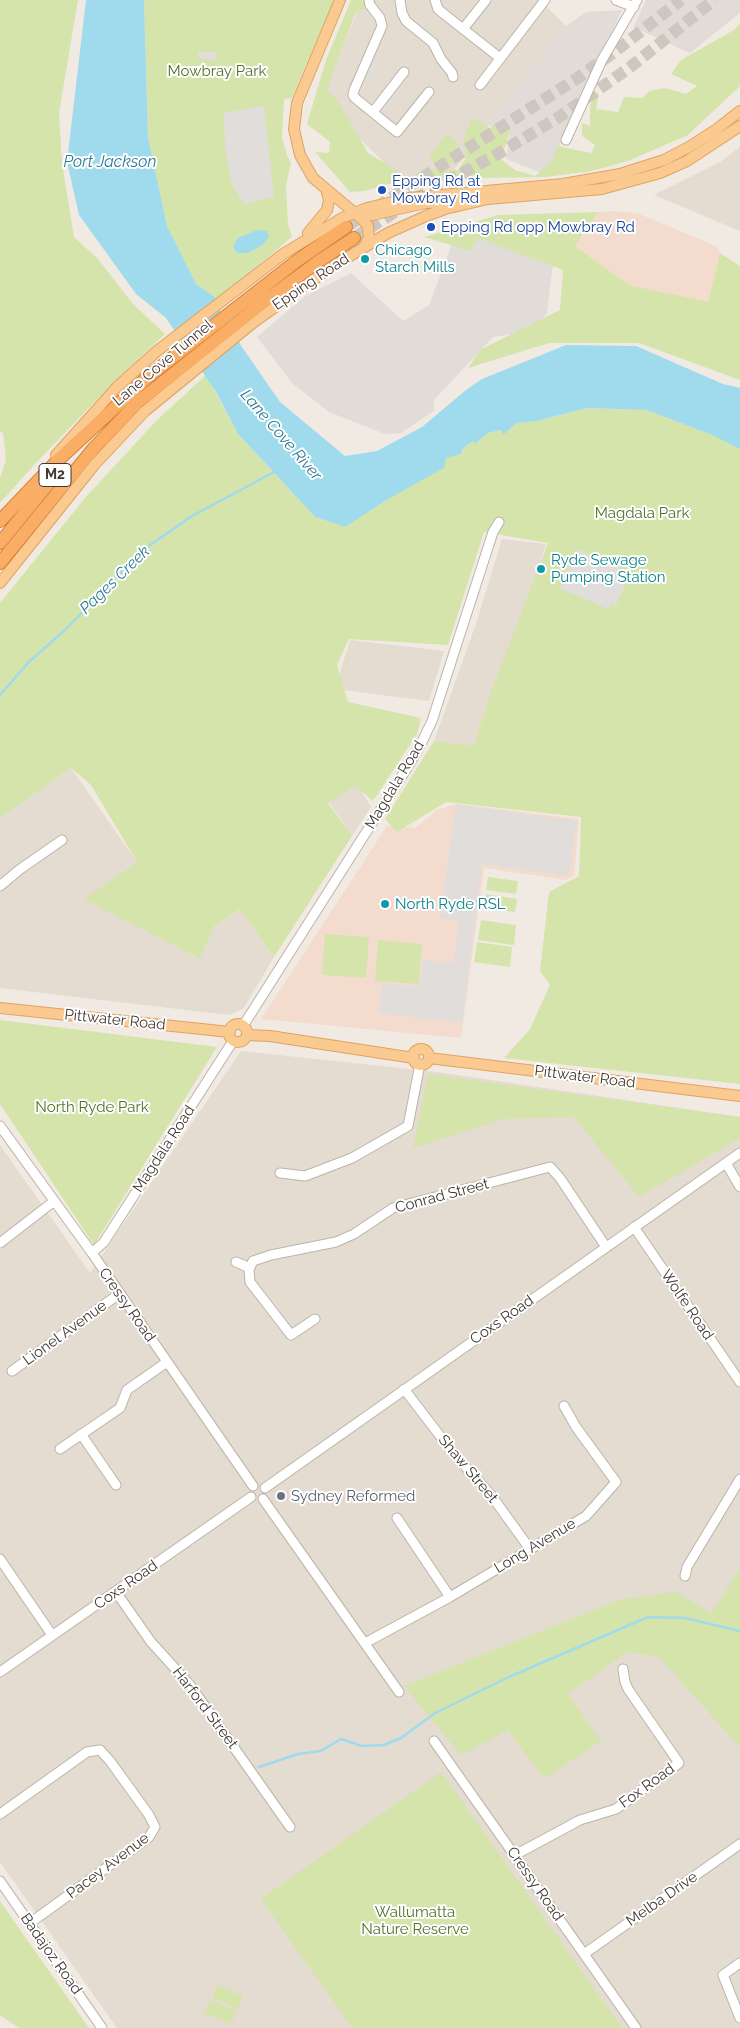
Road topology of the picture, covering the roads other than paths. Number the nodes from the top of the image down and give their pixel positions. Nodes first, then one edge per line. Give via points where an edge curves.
1 (340, 0) edge
2 (344, 0) edge
3 (369, 0) edge
4 (400, 0) edge
5 (435, 0) edge
6 (486, 0) edge
7 (616, 0) edge
8 (538, 1) edge
9 (633, 3) edge
10 (333, 18) junction
11 (464, 29) junction
12 (500, 58) junction
13 (404, 72) dead end
14 (453, 77) dead end
15 (480, 85) dead end
16 (429, 92) dead end
17 (740, 111) edge
18 (374, 112) junction
19 (740, 126) edge
20 (566, 140) dead end
21 (326, 189) junction
22 (488, 199) junction
23 (355, 214) junction
24 (346, 227) tunnel mouth
25 (354, 238) tunnel mouth
26 (301, 241) junction
27 (364, 248) junction
28 (248, 314) junction
29 (179, 368) junction
30 (112, 410) junction
31 (0, 519) edge
32 (499, 522) dead end
33 (0, 543) edge
34 (0, 563) edge
35 (0, 583) edge
36 (62, 840) dead end
37 (0, 886) edge
38 (0, 1008) edge
39 (245, 1030) junction
40 (231, 1036) junction
41 (417, 1061) junction
42 (740, 1096) edge
43 (0, 1126) edge
44 (740, 1152) edge
45 (726, 1163) junction
46 (280, 1173) dead end
47 (740, 1187) edge
48 (54, 1202) junction
49 (634, 1227) junction
50 (0, 1243) edge
51 (606, 1247) junction
52 (92, 1253) junction
53 (236, 1262) dead end
54 (250, 1268) junction
55 (119, 1294) junction
56 (315, 1319) dead end
57 (167, 1362) junction
58 (12, 1371) dead end
59 (740, 1382) edge
60 (404, 1389) junction
61 (564, 1406) dead end
62 (81, 1434) junction
63 (60, 1449) dead end
64 (740, 1479) edge
65 (116, 1485) dead end
66 (253, 1486) junction
67 (265, 1488) junction
68 (251, 1497) junction
69 (263, 1499) junction
70 (396, 1518) dead end
71 (530, 1549) junction
72 (0, 1559) edge
73 (686, 1576) dead end
74 (116, 1592) junction
75 (450, 1597) junction
76 (52, 1635) junction
77 (365, 1643) junction
78 (623, 1669) dead end
79 (0, 1672) edge
80 (399, 1692) dead end
81 (434, 1741) dead end
82 (0, 1814) edge
83 (290, 1827) dead end
84 (740, 1844) edge
85 (515, 1855) junction
86 (0, 1881) edge
87 (30, 1923) junction
88 (584, 1954) junction
89 (740, 1963) edge
90 (740, 2018) edge
91 (102, 2028) edge
92 (636, 2028) edge

1 - 10 main road
2 - 10 main road
3 - 18 street via 382,26 353,95
4 - 14 street via 406,21 433,43
5 - 11 street via 438,9
6 - 11 street
7 - 9 street
8 - 12 street
9 - 20 street via 602,60
10 - 21 main road via 297,103 294,120 300,156 313,178
11 - 12 street
12 - 15 street
13 - 18 street
16 - 18 street via 397,132
17 - 23 main road via 689,147 664,160 620,174 563,184 409,198
19 - 22 main road, Epping Road via 687,161 624,184 602,189
21 - 23 main road
21 - 26 main road via 327,212
22 - 23 main road via 425,203 372,215
22 - 27 main road, Epping Road via 426,216
23 - 26 main road
23 - 27 main road via 365,222 369,231 369,241
24 - 28 highway, Lane Cove Tunnel / M2 via 298,260
25 - 28 highway, Lane Cove Tunnel / M2
26 - 31 main road via 157,351 117,387
27 - 28 main road, Epping Road
28 - 29 highway, Lane Cove Tunnel / M2
29 - 30 highway, Lane Cove Tunnel / M2
29 - 34 highway, Lane Cove Tunnel / M2 via 116,424
29 - 35 main road
30 - 31 highway, M2
30 - 33 highway, M2
32 - 39 street, Magdala Road via 432,721 421,744
36 - 37 street
38 - 40 main road, Pittwater Road
39 - 40 main road via 235,1025
39 - 40 main road via 242,1042
39 - 41 main road
40 - 52 street, Magdala Road via 104,1242
41 - 42 main road, Pittwater Road via 415,1052 422,1049 429,1058
41 - 46 street via 408,1126 352,1158 305,1176
43 - 48 street, Cressy Road
44 - 45 street, Coxs Road
45 - 47 street
45 - 49 street, Coxs Road
48 - 50 street
48 - 52 street, Cressy Road
49 - 51 street, Coxs Road
49 - 59 street, Wolfe Road
51 - 54 street, Conrad Street via 550,1167 393,1208 336,1242 271,1255 253,1261
51 - 60 street, Coxs Road
52 - 55 street, Cressy Road
53 - 54 street
54 - 56 street via 250,1282 291,1335
55 - 57 street, Cressy Road
55 - 58 street, Lionel Avenue
57 - 62 street via 127,1390 120,1408
57 - 66 street, Cressy Road
60 - 67 street, Coxs Road
60 - 71 street, Shaw Street via 454,1454 491,1495
61 - 71 street, Long Avenue via 616,1482 586,1516
62 - 63 street
62 - 65 street
64 - 73 street via 688,1567
66 - 67 street via 260,1484
66 - 68 street
67 - 69 street
68 - 69 street via 256,1501
68 - 74 street, Coxs Road
69 - 77 street
70 - 75 street
71 - 75 street, Long Avenue
72 - 76 street
74 - 76 street, Coxs Road
74 - 83 street, Harford Street via 151,1642 190,1685
75 - 77 street, Long Avenue
76 - 79 street, Coxs Road
77 - 80 street
78 - 85 street, Fox Road via 628,1689 679,1763 616,1809 580,1820
81 - 85 street, Cressy Road
82 - 87 street, Pacey Avenue via 87,1752 100,1750 155,1827 149,1837
84 - 88 street, Melba Drive
85 - 88 street, Cressy Road
86 - 87 street, Badajoz Road
87 - 91 street, Badajoz Road
88 - 92 street, Cressy Road
89 - 90 street via 723,1975

